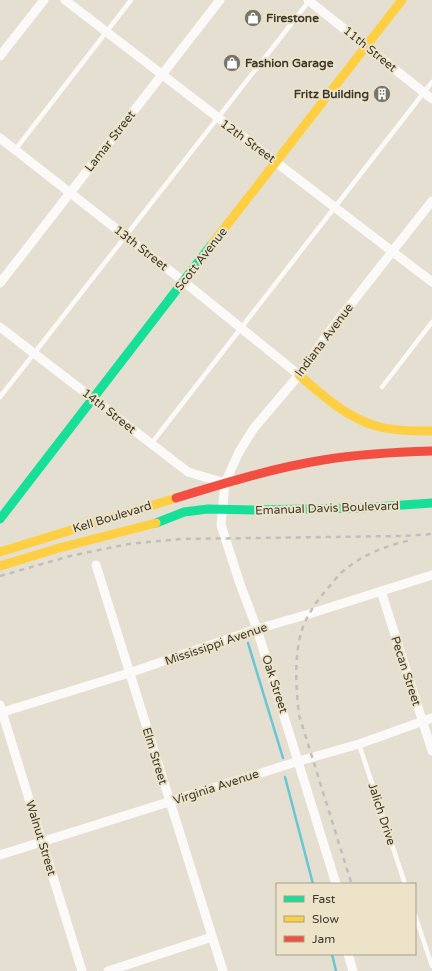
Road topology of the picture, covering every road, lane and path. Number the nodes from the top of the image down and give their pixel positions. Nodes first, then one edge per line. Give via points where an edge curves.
1 (44, 0) edge
2 (65, 0) edge
3 (131, 0) edge
4 (220, 0) edge
5 (308, 0) edge
6 (402, 0) edge
7 (106, 32) junction
8 (366, 46) junction
9 (0, 56) edge
10 (162, 75) junction
11 (432, 82) edge
12 (424, 92) junction
13 (432, 99) edge
14 (218, 119) junction
15 (0, 138) edge
16 (15, 150) junction
17 (276, 162) junction
18 (70, 193) junction
19 (432, 201) edge
20 (334, 207) junction
21 (125, 236) junction
22 (392, 252) junction
23 (184, 281) junction
24 (432, 282) edge
25 (0, 283) edge
26 (432, 322) edge
27 (0, 327) edge
28 (241, 328) junction
29 (33, 353) junction
30 (299, 375) junction
31 (382, 387) dead end
32 (0, 397) edge
33 (92, 398) junction
34 (432, 431) edge
35 (151, 444) junction
36 (432, 451) edge
37 (225, 483) junction
38 (432, 503) edge
39 (223, 509) junction
40 (0, 518) edge
41 (0, 552) edge
42 (96, 565) dead end
43 (0, 566) edge
44 (432, 575) edge
45 (381, 591) junction
46 (257, 629) junction
47 (129, 674) junction
48 (1, 710) edge
49 (432, 718) edge
50 (422, 721) junction
51 (359, 744) junction
52 (432, 751) edge
53 (299, 761) junction
54 (170, 802) junction
55 (42, 842) junction
56 (0, 855) edge
57 (336, 883) edge
58 (405, 883) edge
59 (416, 918) edge
60 (212, 937) junction
61 (348, 955) edge
62 (432, 966) edge
63 (82, 971) edge
64 (108, 971) edge
65 (223, 971) edge
66 (353, 971) edge

1 - 9 street
2 - 7 street, 12th Street
3 - 7 lane
4 - 10 street, Lamar Street
5 - 8 street, 11th Street
5 - 14 lane
6 - 8 main road, Scott Avenue
7 - 10 street, 12th Street
7 - 16 lane
8 - 12 street, 11th Street
8 - 17 main road, Scott Avenue
10 - 14 street, 12th Street
10 - 18 street, Lamar Street
11 - 12 lane
12 - 13 street, 11th Street
12 - 20 lane
14 - 17 street, 12th Street
14 - 21 lane
15 - 16 street, 13th Street
16 - 18 street, 13th Street
17 - 20 street, 12th Street
17 - 23 main road, Scott Avenue
18 - 21 street, 13th Street
18 - 25 street, Lamar Street
19 - 22 street, Indiana Avenue
20 - 22 street, 12th Street
20 - 28 lane
21 - 23 street, 13th Street
21 - 29 lane
22 - 24 street, 12th Street
22 - 30 street, Indiana Avenue via 329,332
23 - 28 street, 13th Street
23 - 33 main road, Scott Avenue
26 - 31 lane
27 - 29 street, 14th Street
28 - 30 street, 13th Street
28 - 35 lane
29 - 32 lane
29 - 33 street, 14th Street
30 - 34 main road via 330,402 350,415 377,426
30 - 37 street, Indiana Avenue via 254,428 239,452
33 - 35 street, 14th Street
33 - 40 main road, Scott Avenue
35 - 37 street, 14th Street via 188,472
36 - 37 main road via 324,460
37 - 39 street, Oak Street
37 - 41 main road, Kell Boulevard
38 - 39 main road, Emanual Davis Boulevard via 360,508
39 - 43 main road, Kell Boulevard via 184,512 154,523
39 - 46 street, Oak Street via 221,525
42 - 47 street, Elm Street
44 - 45 street, Mississippi Avenue
45 - 46 street, Mississippi Avenue
45 - 50 street, Pecan Street
46 - 47 street, Mississippi Avenue
46 - 53 street, Oak Street
47 - 48 street, Mississippi Avenue
47 - 54 street, Elm Street
48 - 55 street, Walnut Street
49 - 50 street, Virginia Avenue
50 - 51 street, Virginia Avenue
50 - 52 street, Pecan Street
51 - 53 street, Virginia Avenue
51 - 58 lane, Jalich Drive
53 - 54 street, Virginia Avenue
53 - 57 street, Oak Street
54 - 55 street, Virginia Avenue
54 - 60 street, Elm Street
55 - 56 street, Virginia Avenue
55 - 63 street, Walnut Street
59 - 62 lane
60 - 64 street
60 - 65 street, Elm Street
61 - 66 street

